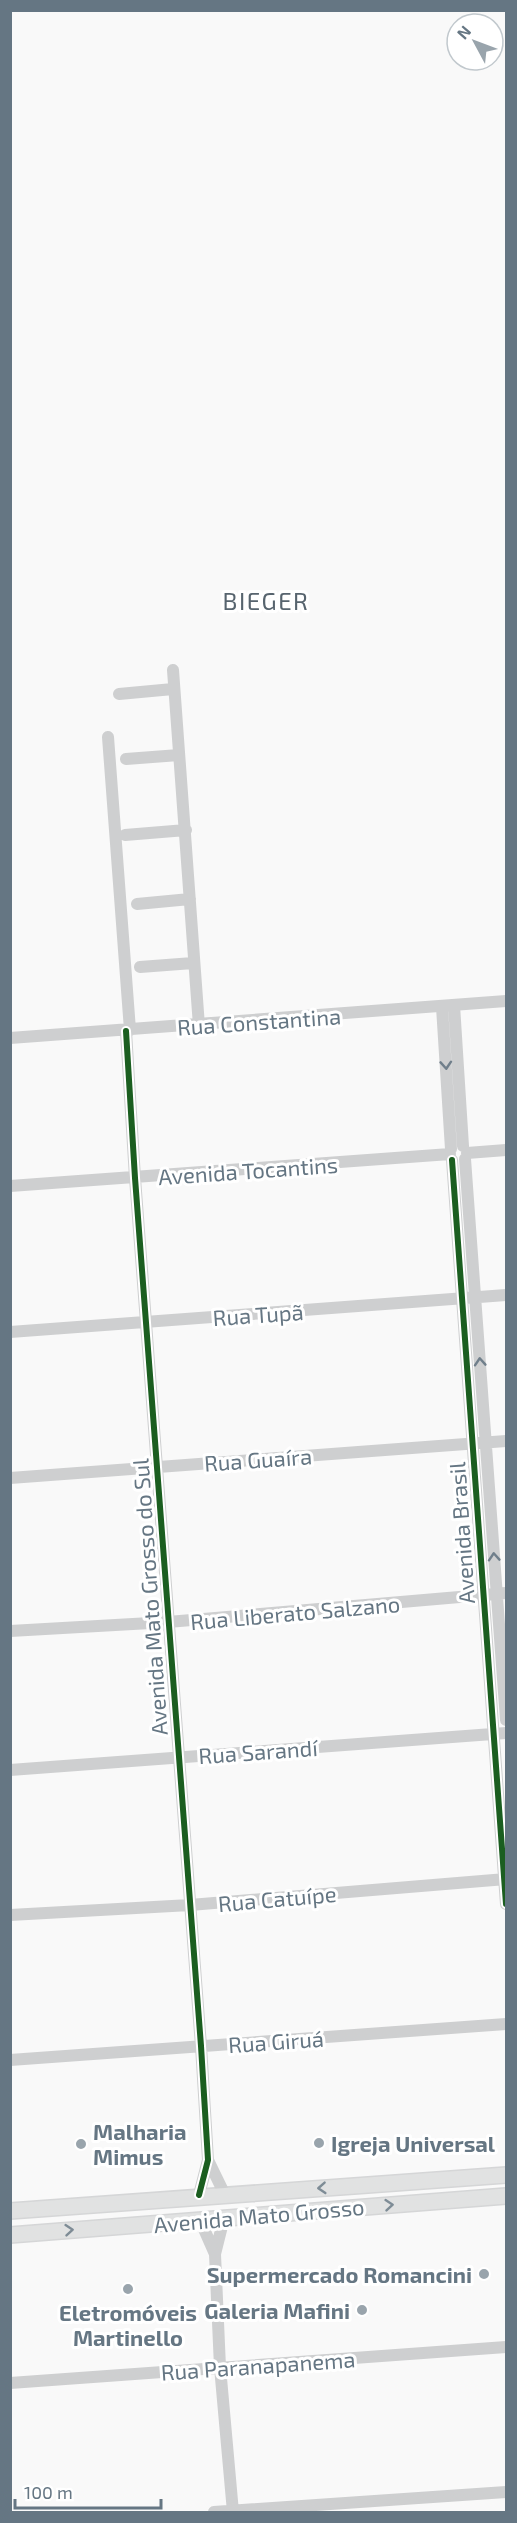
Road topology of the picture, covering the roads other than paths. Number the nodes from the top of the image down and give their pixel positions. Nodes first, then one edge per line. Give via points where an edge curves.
1 (173, 670) dead end
2 (173, 689) junction
3 (119, 694) dead end
4 (108, 737) dead end
5 (179, 754) junction
6 (126, 759) dead end
7 (186, 830) junction
8 (125, 835) dead end
9 (190, 898) junction
10 (137, 904) dead end
11 (193, 963) junction
12 (140, 968) dead end
13 (507, 1001) edge
14 (448, 1006) junction
15 (199, 1026) junction
16 (128, 1030) junction
17 (10, 1038) edge
18 (507, 1150) edge
19 (458, 1154) junction
20 (135, 1178) junction
21 (10, 1186) edge
22 (507, 1295) edge
23 (476, 1298) junction
24 (463, 1299) junction
25 (147, 1322) junction
26 (10, 1332) edge
27 (507, 1441) edge
28 (486, 1442) junction
29 (472, 1443) junction
30 (156, 1467) junction
31 (10, 1478) edge
32 (502, 1594) edge
33 (484, 1596) junction
34 (168, 1622) junction
35 (10, 1631) edge
36 (507, 1720) edge
37 (500, 1733) edge
38 (179, 1757) junction
39 (10, 1770) edge
40 (506, 1879) edge
41 (507, 1904) edge
42 (190, 1905) junction
43 (10, 1915) edge
44 (507, 2024) edge
45 (201, 2046) junction
46 (10, 2060) edge
47 (208, 2160) junction
48 (507, 2175) edge
49 (225, 2195) junction
50 (199, 2196) junction
51 (507, 2196) edge
52 (10, 2211) edge
53 (224, 2218) junction
54 (200, 2220) junction
55 (10, 2235) edge
56 (215, 2254) junction
57 (507, 2347) edge
58 (220, 2367) junction
59 (10, 2384) edge
60 (507, 2492) edge
61 (214, 2512) edge
62 (233, 2512) edge

1 - 2 street
2 - 3 street
2 - 5 street
4 - 16 street, Avenida Mato Grosso do Sul
5 - 6 street
5 - 7 street
7 - 8 street
7 - 9 street
9 - 10 street
9 - 11 street
11 - 12 street
11 - 15 street
13 - 14 street, Rua Constantina
14 - 15 street, Rua Constantina
14 - 19 street, Avenida Brasil
15 - 16 street, Rua Constantina
16 - 17 street, Rua Constantina
16 - 20 street, Avenida Mato Grosso do Sul
18 - 19 street, Avenida Tocantins
19 - 20 street, Avenida Tocantins
19 - 23 street, Avenida Brasil
19 - 24 street, Avenida Brasil
20 - 21 street, Avenida Tocantins
20 - 25 street, Avenida Mato Grosso do Sul
22 - 23 street, Rua Tupã
23 - 24 street, Rua Tupã
28 -> 23 street, Avenida Brasil
24 - 25 street, Rua Tupã
24 - 29 street, Avenida Brasil
25 - 26 street, Rua Tupã
25 - 30 street, Avenida Mato Grosso do Sul
27 - 28 street, Rua Guaíra
28 - 29 street, Rua Guaíra
32 -> 28 street, Avenida Brasil
29 - 30 street, Rua Guaíra
29 - 33 street, Avenida Brasil
30 - 31 street, Rua Guaíra
30 - 34 street, Avenida Mato Grosso do Sul
32 - 33 street, Rua Liberato Salzano
32 - 36 street, Avenida Brasil
33 - 34 street, Rua Liberato Salzano
33 - 37 street, Avenida Brasil
34 - 35 street, Rua Liberato Salzano
34 - 38 street, Avenida Mato Grosso do Sul
37 - 38 street, Rua Sarandí
37 - 40 street, Avenida Brasil
38 - 39 street, Rua Sarandí
38 - 42 street, Avenida Mato Grosso do Sul
40 - 41 street, Avenida Brasil
40 - 42 street, Rua Catuípe
42 - 43 street, Rua Catuípe
42 - 45 street, Avenida Mato Grosso do Sul
44 - 45 street, Rua Giruá
45 - 46 street, Rua Giruá
45 - 47 street, Avenida Mato Grosso do Sul
47 - 49 street
47 - 50 street
48 -> 49 main road, Avenida Mato Grosso
49 - 50 main road, Avenida Mato Grosso
50 - 52 main road, Avenida Mato Grosso
53 -> 51 main road, Avenida Mato Grosso
53 - 54 main road, Avenida Mato Grosso
53 - 56 street
55 -> 54 main road, Avenida Mato Grosso
54 - 56 street
56 - 58 street
57 - 58 street, Rua Paranapanema
58 - 59 street, Rua Paranapanema
58 - 62 street
60 - 62 street
61 - 62 street

